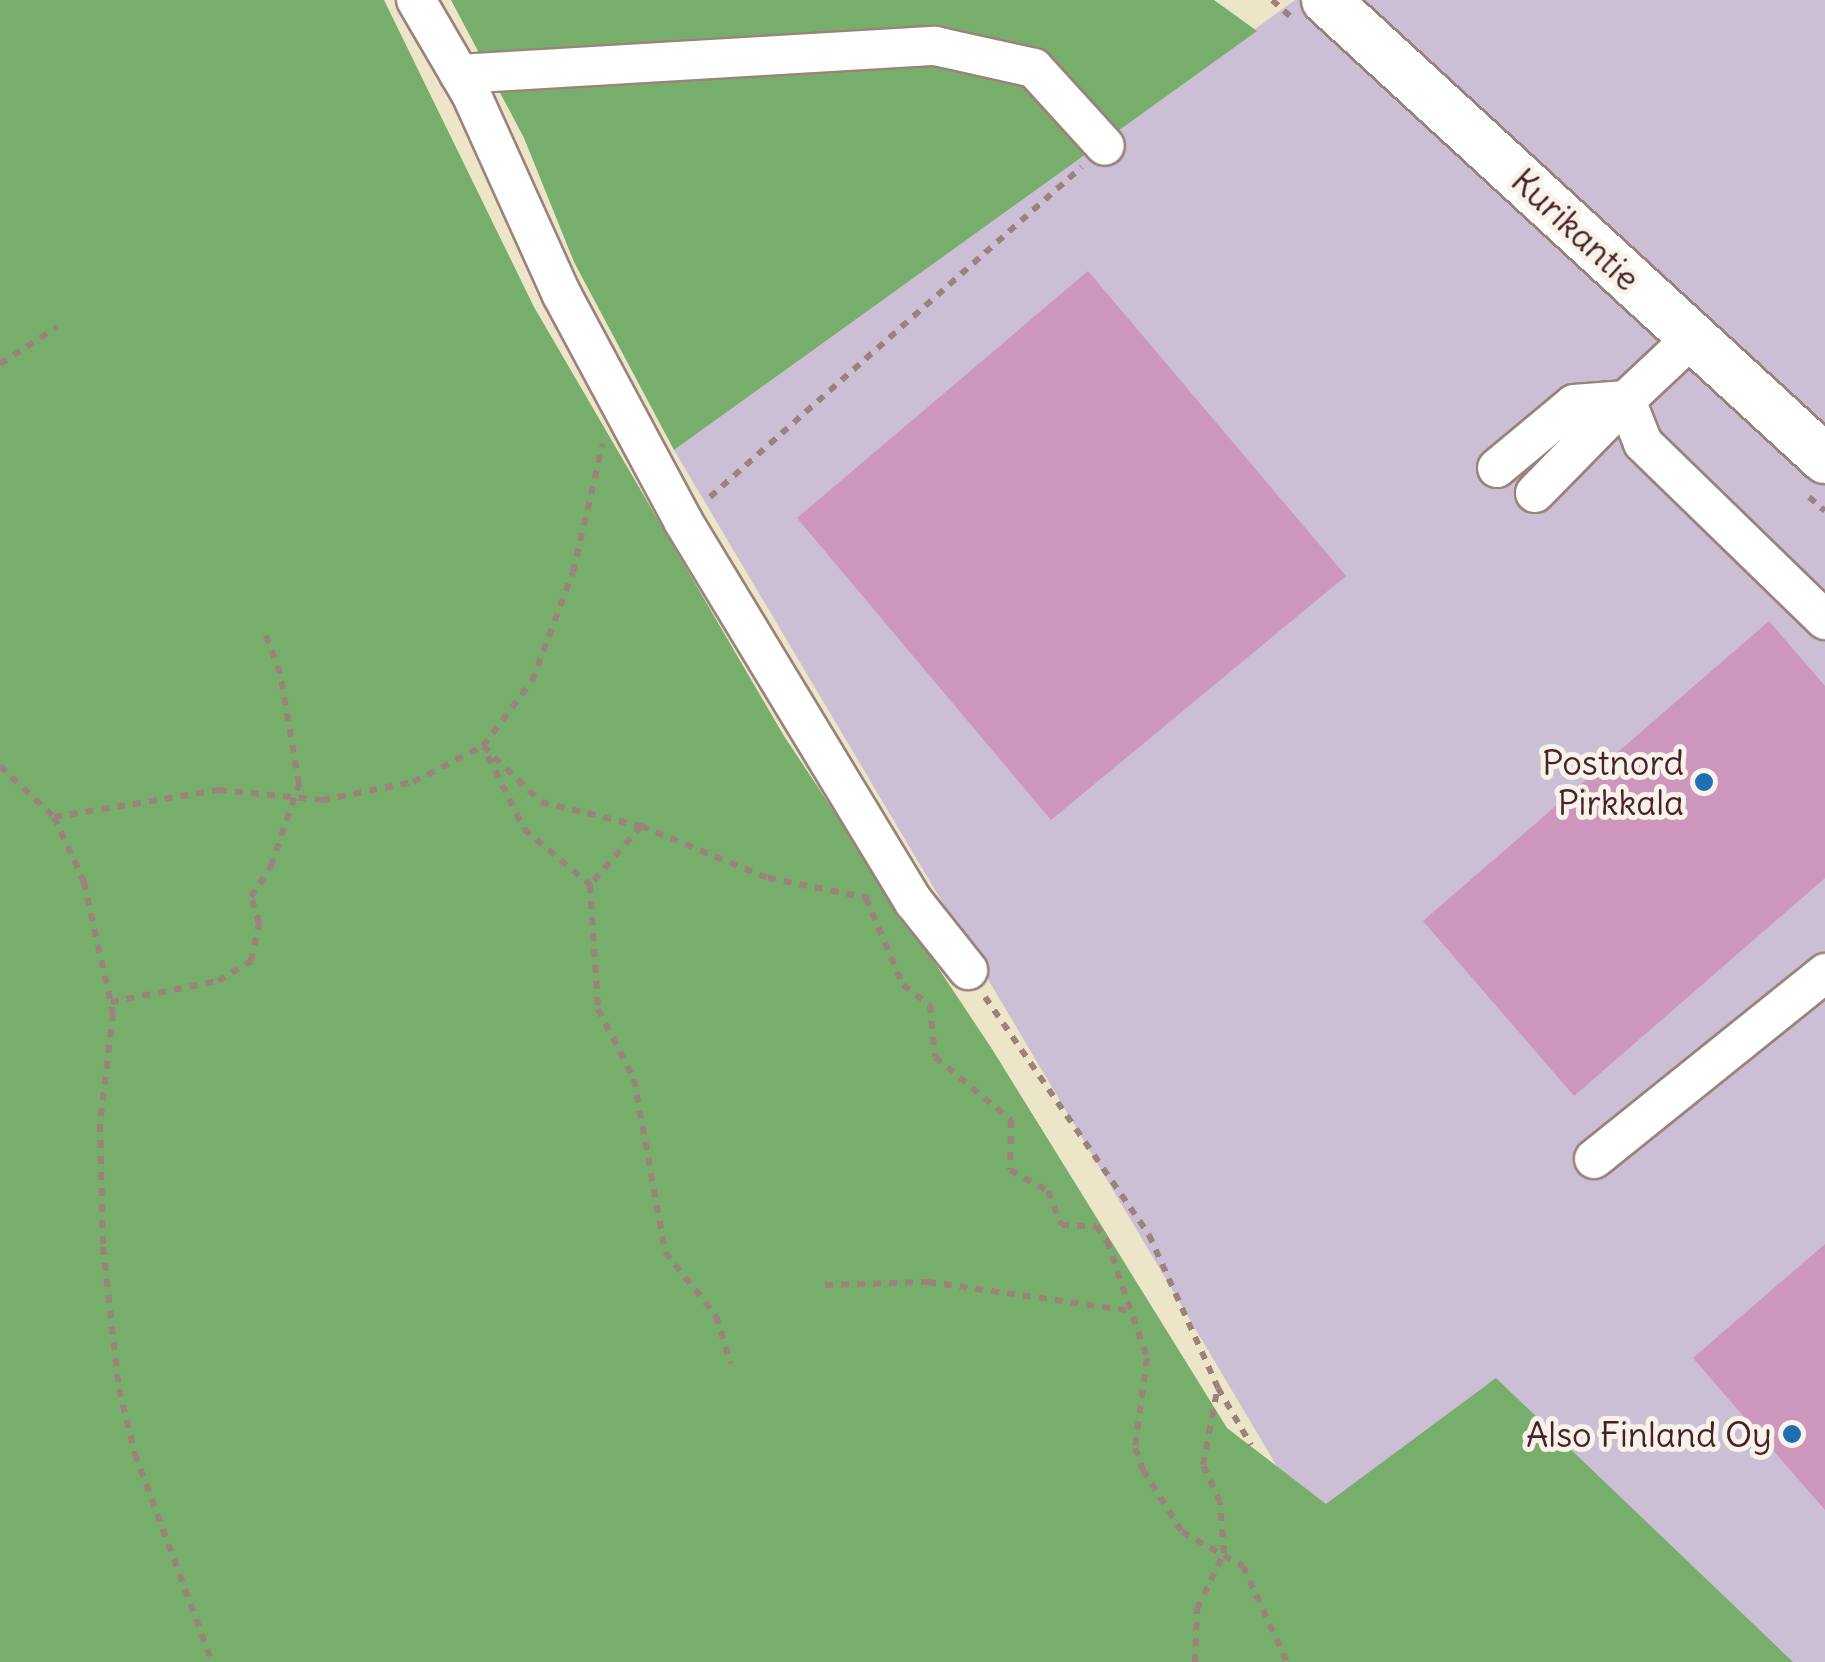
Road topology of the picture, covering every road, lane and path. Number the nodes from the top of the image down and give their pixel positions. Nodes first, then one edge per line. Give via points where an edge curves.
1 (416, 0) edge
2 (1326, 0) edge
3 (459, 74) junction
4 (1104, 146) joint
5 (58, 326) dead end
6 (1693, 338) junction
7 (0, 364) edge
8 (618, 394) junction
9 (1626, 400) junction
10 (1825, 459) edge
11 (1497, 468) dead end
12 (1535, 493) dead end
13 (683, 521) junction
14 (1825, 620) edge
15 (265, 632) dead end
16 (482, 746) junction
17 (0, 766) edge
18 (298, 800) junction
19 (54, 816) junction
20 (641, 826) junction
21 (590, 885) junction
22 (866, 898) junction
23 (914, 902) junction
24 (968, 970) joint
25 (1825, 973) edge
26 (111, 1002) junction
27 (1594, 1158) dead end
28 (825, 1285) dead end
29 (1131, 1312) junction
30 (731, 1364) dead end
31 (1218, 1388) junction
32 (1251, 1445) dead end
33 (1224, 1553) junction
34 (212, 1662) edge
35 (1194, 1662) edge
36 (1287, 1662) edge

1 - 3 lane
2 - 6 main road, Kurikantie
3 - 4 lane via 936,46 1034,68
3 - 8 lane via 562,295
4 - 13 path
5 - 7 path
6 - 9 lane
6 - 10 main road, Kurikantie
8 - 13 lane
8 - 16 path via 573,572 532,681
9 - 11 lane via 1574,404
9 - 12 lane
9 - 14 lane via 1644,443
13 - 23 lane
15 - 18 path via 280,673
16 - 18 path via 413,782
16 - 20 path via 541,802
16 - 21 path via 524,829
17 - 19 path
18 - 19 path via 219,790
18 - 26 path via 252,896 259,923 251,961 218,981
19 - 26 path via 84,882
20 - 21 path
20 - 22 path via 768,878
21 - 30 path via 598,1009 634,1079 653,1154 665,1252 716,1316
22 - 23 path
22 - 29 path via 903,985 930,1005 936,1057 1011,1120 1010,1170 1048,1191 1061,1224 1096,1226
23 - 24 lane
24 - 31 path via 1039,1084 1149,1235
25 - 27 lane
26 - 34 path via 101,1159 118,1389 135,1454
28 - 29 path via 928,1282
29 - 33 path via 1147,1358 1135,1448 1143,1470 1182,1532
31 - 32 path
31 - 33 path via 1203,1465 1220,1502
33 - 35 path via 1197,1610
33 - 36 path via 1244,1566

